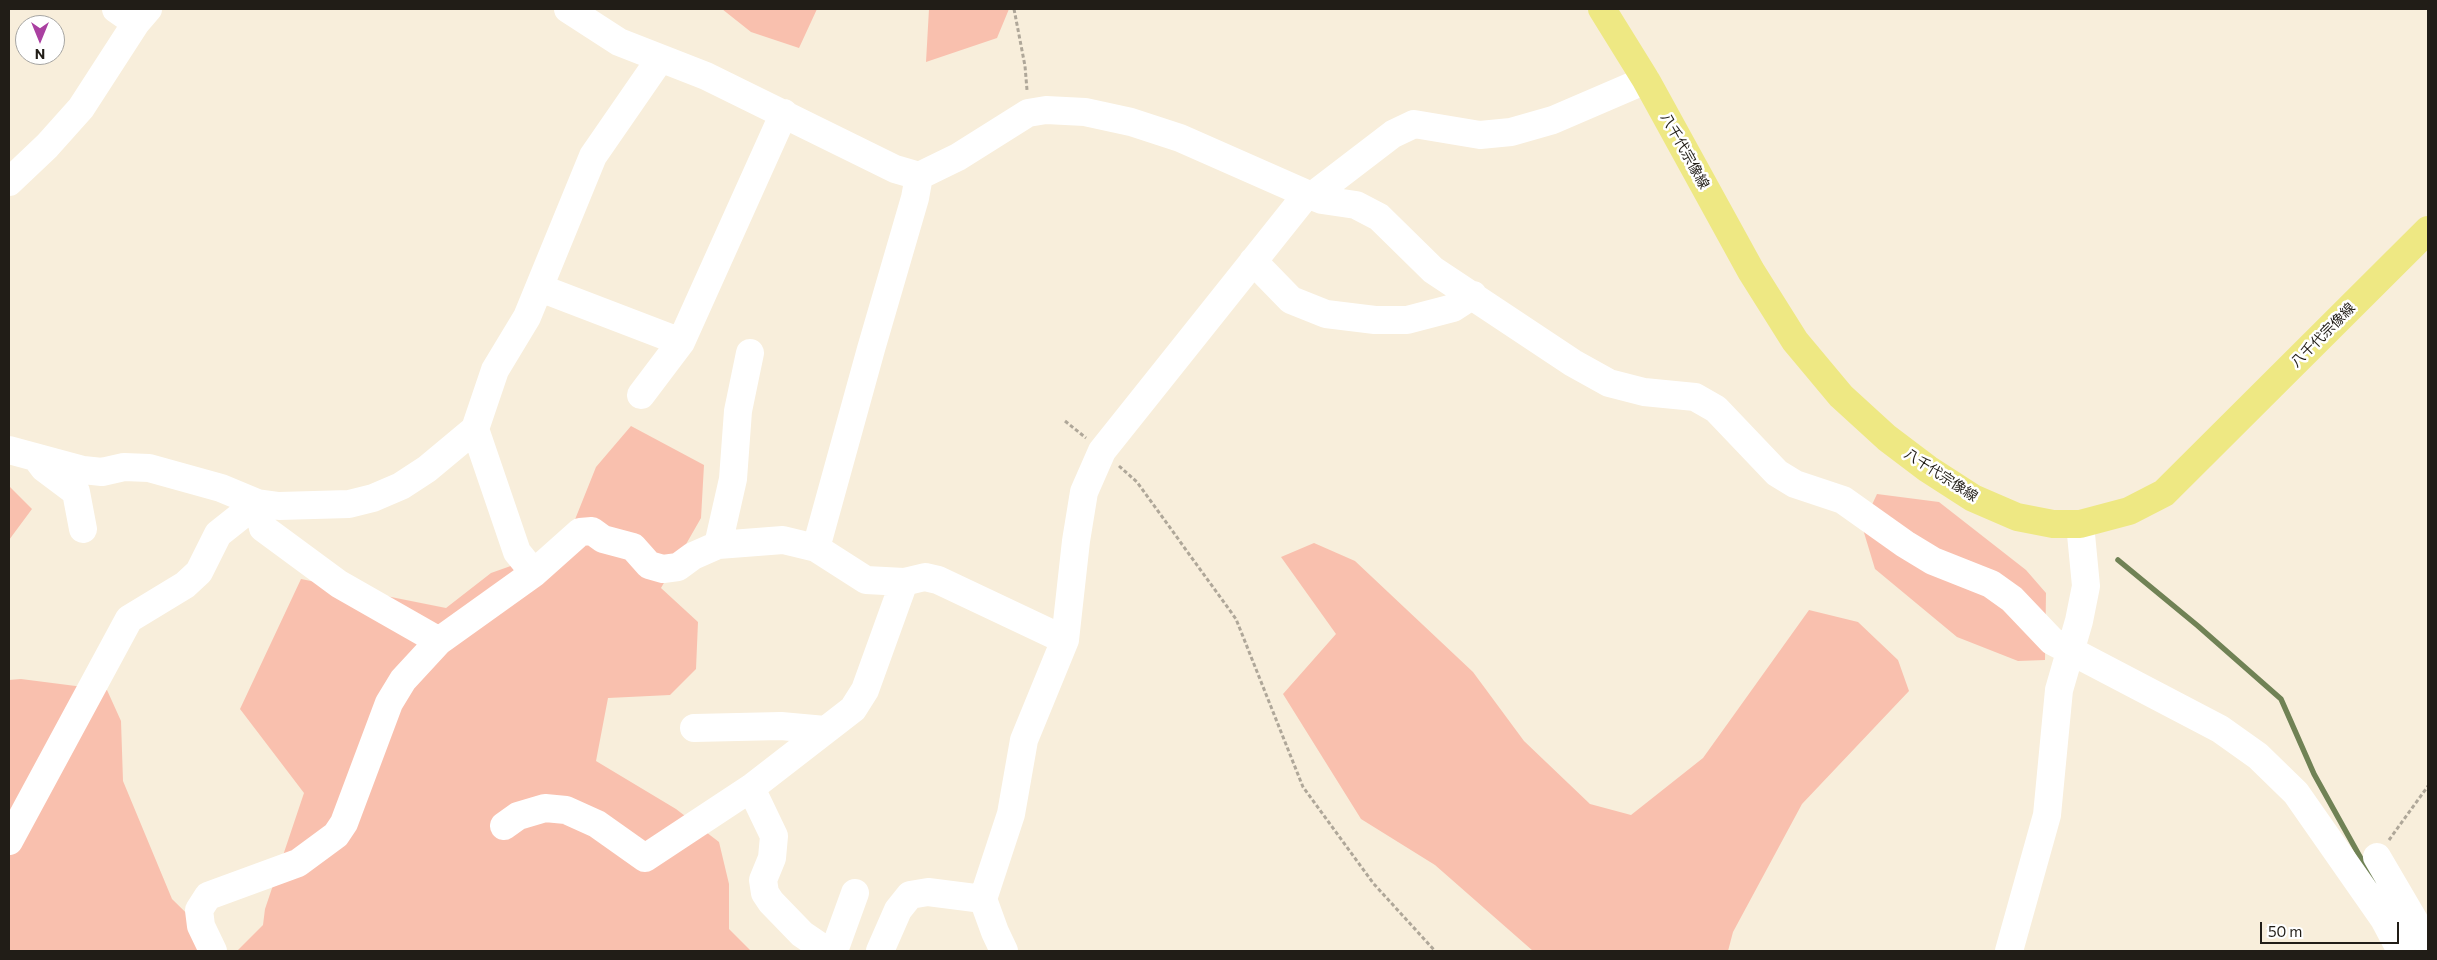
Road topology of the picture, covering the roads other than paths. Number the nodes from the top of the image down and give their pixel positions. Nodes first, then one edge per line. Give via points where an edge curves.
1 (568, 9) edge
2 (1602, 9) edge
3 (133, 14) edge
4 (660, 58) junction
5 (1646, 80) junction
6 (784, 113) junction
7 (919, 176) junction
8 (9, 182) edge
9 (1309, 195) junction
10 (2428, 230) edge
11 (1253, 261) junction
12 (540, 288) junction
13 (1473, 295) junction
14 (681, 342) junction
15 (750, 353) dead end
16 (641, 395) dead end
17 (475, 429) junction
18 (9, 450) edge
19 (36, 457) junction
20 (257, 503) junction
21 (2080, 524) junction
22 (83, 529) dead end
23 (718, 545) junction
24 (816, 548) junction
25 (534, 573) junction
26 (904, 582) junction
27 (1065, 640) junction
28 (439, 641) junction
29 (2069, 650) junction
30 (694, 728) dead end
31 (825, 730) junction
32 (751, 788) junction
33 (504, 826) dead end
34 (9, 841) edge
35 (2377, 857) road end
36 (855, 893) dead end
37 (983, 899) junction
38 (2428, 944) edge
39 (212, 951) edge
40 (827, 951) edge
41 (834, 951) edge
42 (880, 951) edge
43 (1004, 951) edge
44 (2009, 951) edge
45 (2401, 951) edge

1 - 4 street via 619,42
2 - 5 main road, 八千代宗像線
3 - 8 street via 81,108
4 - 6 street
4 - 12 street via 593,156
5 - 9 street via 1553,120 1511,132 1480,134 1414,124 1393,134
5 - 21 main road, 八千代宗像線 via 1751,271 1795,341 1841,396 1886,438 1973,498 2018,517 2053,524
6 - 7 street via 895,169
6 - 14 street
7 - 9 street via 958,157 1028,113 1046,110 1085,112 1180,138
7 - 24 street via 915,198 862,345
9 - 11 street
9 - 13 street via 1356,205 1379,217 1433,270
10 - 21 main road, 八千代宗像線 via 2164,493 2129,511
11 - 13 street via 1291,300 1326,314 1407,320 1453,308
11 - 27 street via 1102,451 1084,492
12 - 14 street
12 - 17 street via 495,370
13 - 29 street via 1573,363 1609,383 1644,392 1695,397 1716,409 1777,473 1796,484 1843,500 1933,561 1991,584 2012,599 2052,641
14 - 16 street
15 - 23 street via 738,411 733,479
17 - 20 street via 428,469 373,498 349,504 311,506
17 - 25 street via 517,552
18 - 19 street
19 - 20 street via 102,472 124,467 148,468 221,488
19 - 22 street via 44,468 76,492
20 - 28 street via 263,528 339,584
20 - 34 street via 218,534 199,572 185,585 130,619
21 - 29 street via 2086,586
23 - 24 street via 783,540
23 - 25 street via 678,567 663,568 649,565 633,547 586,531 580,532
24 - 26 street via 866,580
25 - 28 street
26 - 27 street via 925,577 938,580
26 - 31 street via 865,690 853,708
27 - 37 street via 1024,740 1011,814
28 - 39 street via 403,680 389,703 344,823 336,835 298,863 208,896 200,910 201,926
29 - 44 street via 2059,690 2047,815
29 - 45 street via 2220,728 2258,756 2296,792 2384,919
30 - 31 street via 781,726
31 - 32 street
32 - 33 street via 645,858 597,824 566,810 545,808 518,816
32 - 40 street via 774,836 772,858 763,880 764,893 802,934
35 - 38 street
36 - 41 street
37 - 42 street via 928,892 910,895 898,910
37 - 43 street

